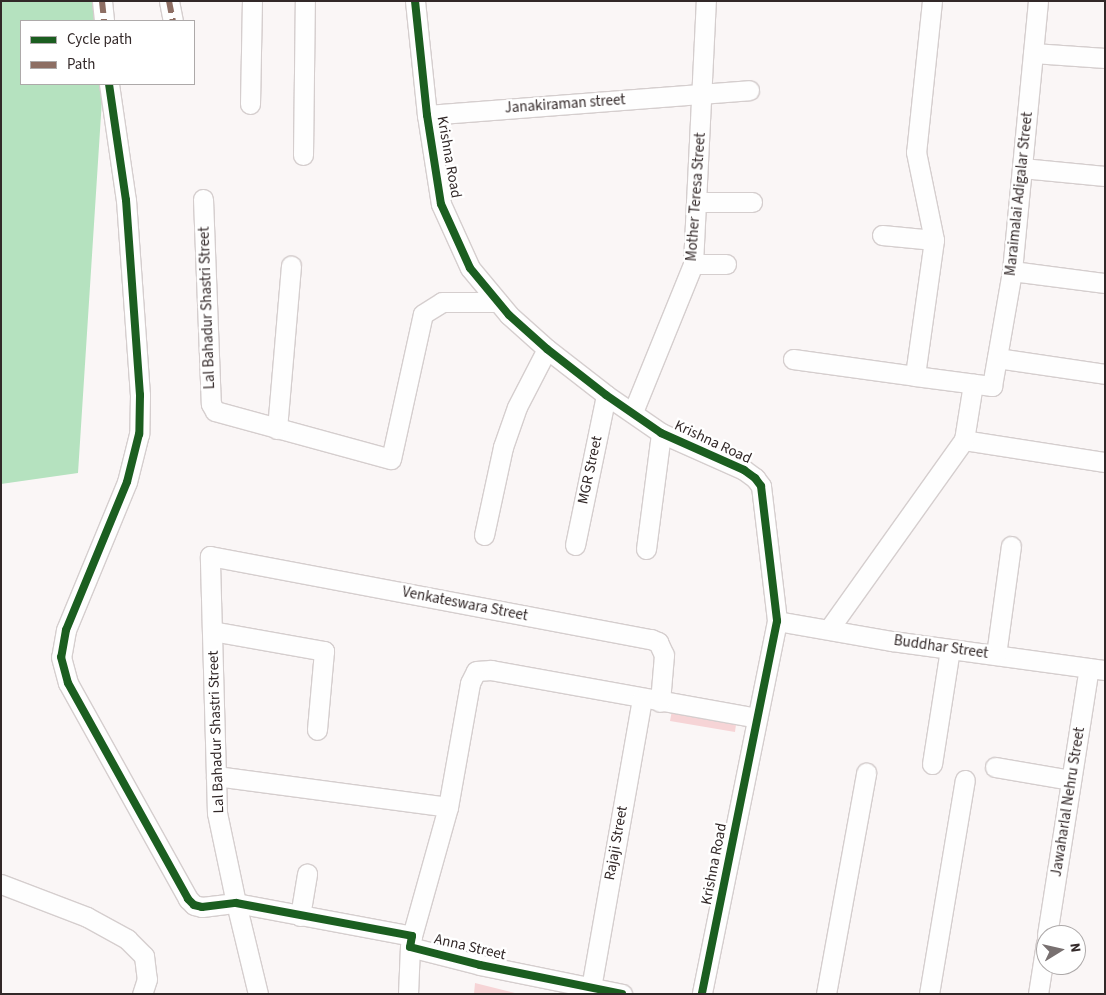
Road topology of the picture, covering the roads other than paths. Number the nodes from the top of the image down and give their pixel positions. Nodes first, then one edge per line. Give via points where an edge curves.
1 (102, 1) edge
2 (169, 1) edge
3 (252, 1) edge
4 (305, 1) edge
5 (415, 1) edge
6 (706, 1) edge
7 (932, 1) edge
8 (1038, 1) edge
9 (104, 20) edge
10 (173, 20) edge
11 (1033, 53) junction
12 (1105, 58) edge
13 (110, 85) edge
14 (749, 90) dead end
15 (702, 94) junction
16 (250, 104) dead end
17 (427, 115) junction
18 (302, 155) dead end
19 (1022, 168) junction
20 (1105, 176) edge
21 (203, 199) dead end
22 (696, 202) junction
23 (752, 202) dead end
24 (882, 235) dead end
25 (934, 240) junction
26 (693, 264) junction
27 (726, 264) dead end
28 (291, 266) dead end
29 (1012, 271) junction
30 (1105, 283) edge
31 (498, 302) junction
32 (547, 349) junction
33 (997, 358) junction
34 (793, 359) dead end
35 (1105, 374) edge
36 (915, 376) junction
37 (973, 384) junction
38 (606, 395) junction
39 (633, 412) junction
40 (276, 429) junction
41 (661, 433) junction
42 (964, 440) junction
43 (1105, 462) edge
44 (484, 535) dead end
45 (575, 545) dead end
46 (1012, 546) dead end
47 (646, 549) dead end
48 (210, 556) joint
49 (777, 621) junction
50 (829, 629) junction
51 (212, 631) junction
52 (950, 649) junction
53 (996, 655) junction
54 (1097, 669) edge
55 (642, 698) junction
56 (660, 702) junction
57 (757, 718) junction
58 (317, 730) dead end
59 (932, 764) dead end
60 (995, 768) dead end
61 (866, 773) dead end
62 (216, 776) junction
63 (965, 780) dead end
64 (1072, 780) junction
65 (448, 807) junction
66 (307, 874) dead end
67 (1, 884) edge
68 (236, 903) junction
69 (300, 916) junction
70 (1049, 925) edge
71 (411, 942) junction
72 (1041, 975) edge
73 (591, 988) junction
74 (142, 994) edge
75 (258, 994) edge
76 (408, 994) edge
77 (622, 994) edge
78 (702, 994) edge
79 (826, 994) edge
80 (928, 994) edge
81 (1038, 994) edge

1 - 9 street
2 - 10 street
3 - 16 street
4 - 18 street
5 - 17 street, Krishna Road
6 - 15 street, Mother Teresa Street
7 - 25 street via 916,152
8 - 11 street, Maraimalai Adigalar Street
11 - 12 street
11 - 19 street, Maraimalai Adigalar Street
13 - 68 street, Anna Street via 126,200 140,395 139,434 126,482 66,630 61,647 62,663 72,691 188,899 202,907
14 - 15 street, Janakiraman street
15 - 17 street, Janakiraman street
15 - 22 street, Mother Teresa Street
17 - 31 street, Krishna Road via 442,204 470,268
19 - 20 street
19 - 29 street, Maraimalai Adigalar Street
21 - 40 street, Lal Bahadur Shastri Street via 211,404 214,411
22 - 23 street
22 - 26 street, Mother Teresa Street
24 - 25 street
25 - 36 street
26 - 27 street
26 - 39 street, Mother Teresa Street
28 - 40 street
29 - 30 street
29 - 33 street, Maraimalai Adigalar Street
31 - 32 street, Krishna Road
31 - 40 street via 442,302 422,314 391,459
32 - 38 street, Krishna Road
32 - 44 street via 517,407 503,447
33 - 35 street
33 - 37 street, Maraimalai Adigalar Street via 992,386
34 - 36 street
36 - 37 street
37 - 42 street
38 - 39 street, Krishna Road
38 - 45 street, MGR Street
39 - 41 street, Krishna Road
41 - 47 street
41 - 49 street, Krishna Road via 744,470 761,486
42 - 43 street
42 - 50 street
46 - 53 street
48 - 51 street, Lal Bahadur Shastri Street
48 - 56 street, Venkateswara Street via 651,639 658,642 664,655
49 - 50 street, Buddhar Street
49 - 57 street, Krishna Road
50 - 52 street, Buddhar Street
51 - 58 street via 324,651
51 - 62 street, Lal Bahadur Shastri Street
52 - 53 street, Buddhar Street
52 - 59 street
53 - 54 street, Buddhar Street
54 - 64 street, Jawaharlal Nehru Street
55 - 56 street
55 - 65 street via 492,670 476,671 470,684
55 - 73 street, Rajaji Street
56 - 57 street
57 - 78 street, Krishna Road
60 - 64 street
61 - 79 street
62 - 65 street
62 - 68 street, Lal Bahadur Shastri Street via 217,813
63 - 80 street
64 - 70 street, Jawaharlal Nehru Street
65 - 71 street
66 - 69 street
67 - 74 street via 87,917 127,939 144,956 147,979
68 - 69 street, Anna Street
68 - 75 street, Lal Bahadur Shastri Street
69 - 71 street, Anna Street
71 - 73 street, Anna Street via 480,965
71 - 76 street
72 - 81 street
73 - 77 street, Anna Street

